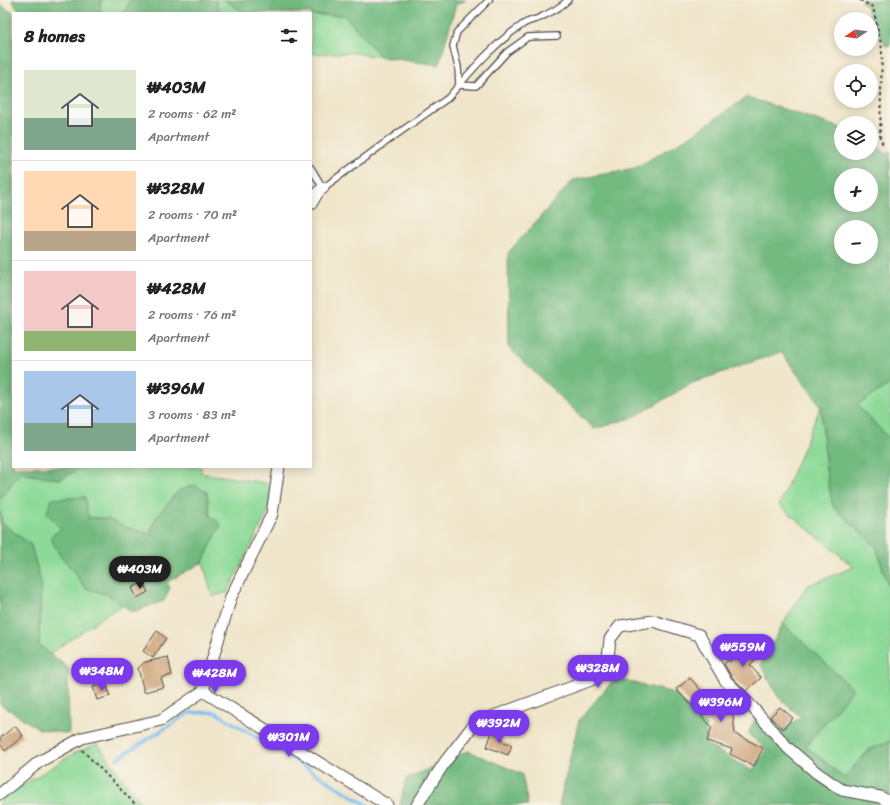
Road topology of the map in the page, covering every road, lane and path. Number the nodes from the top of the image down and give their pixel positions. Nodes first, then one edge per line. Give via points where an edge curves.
1 (489, 0) edge
2 (568, 0) edge
3 (860, 0) edge
4 (557, 36) dead end
5 (459, 85) junction
6 (883, 145) dead end
7 (312, 170) edge
8 (323, 188) junction
9 (312, 202) edge
10 (279, 468) edge
11 (203, 691) junction
12 (74, 742) junction
13 (0, 794) edge
14 (890, 802) edge
15 (136, 805) edge
16 (387, 805) edge
17 (417, 805) edge

1 - 5 lane via 458,32 454,46
2 - 5 lane via 562,6 523,24 500,42
3 - 6 path via 873,7 882,49 880,136
4 - 5 lane via 528,37 507,52 476,86
5 - 8 lane via 448,98
7 - 8 lane
8 - 9 street
10 - 11 street via 272,514 231,597
11 - 12 street via 161,720
11 - 16 street
12 - 13 street via 39,762
12 - 15 path
14 - 17 street via 880,797 842,790 817,773 788,748 725,680 699,636 653,621 620,626 610,639 607,667 591,680 475,723

